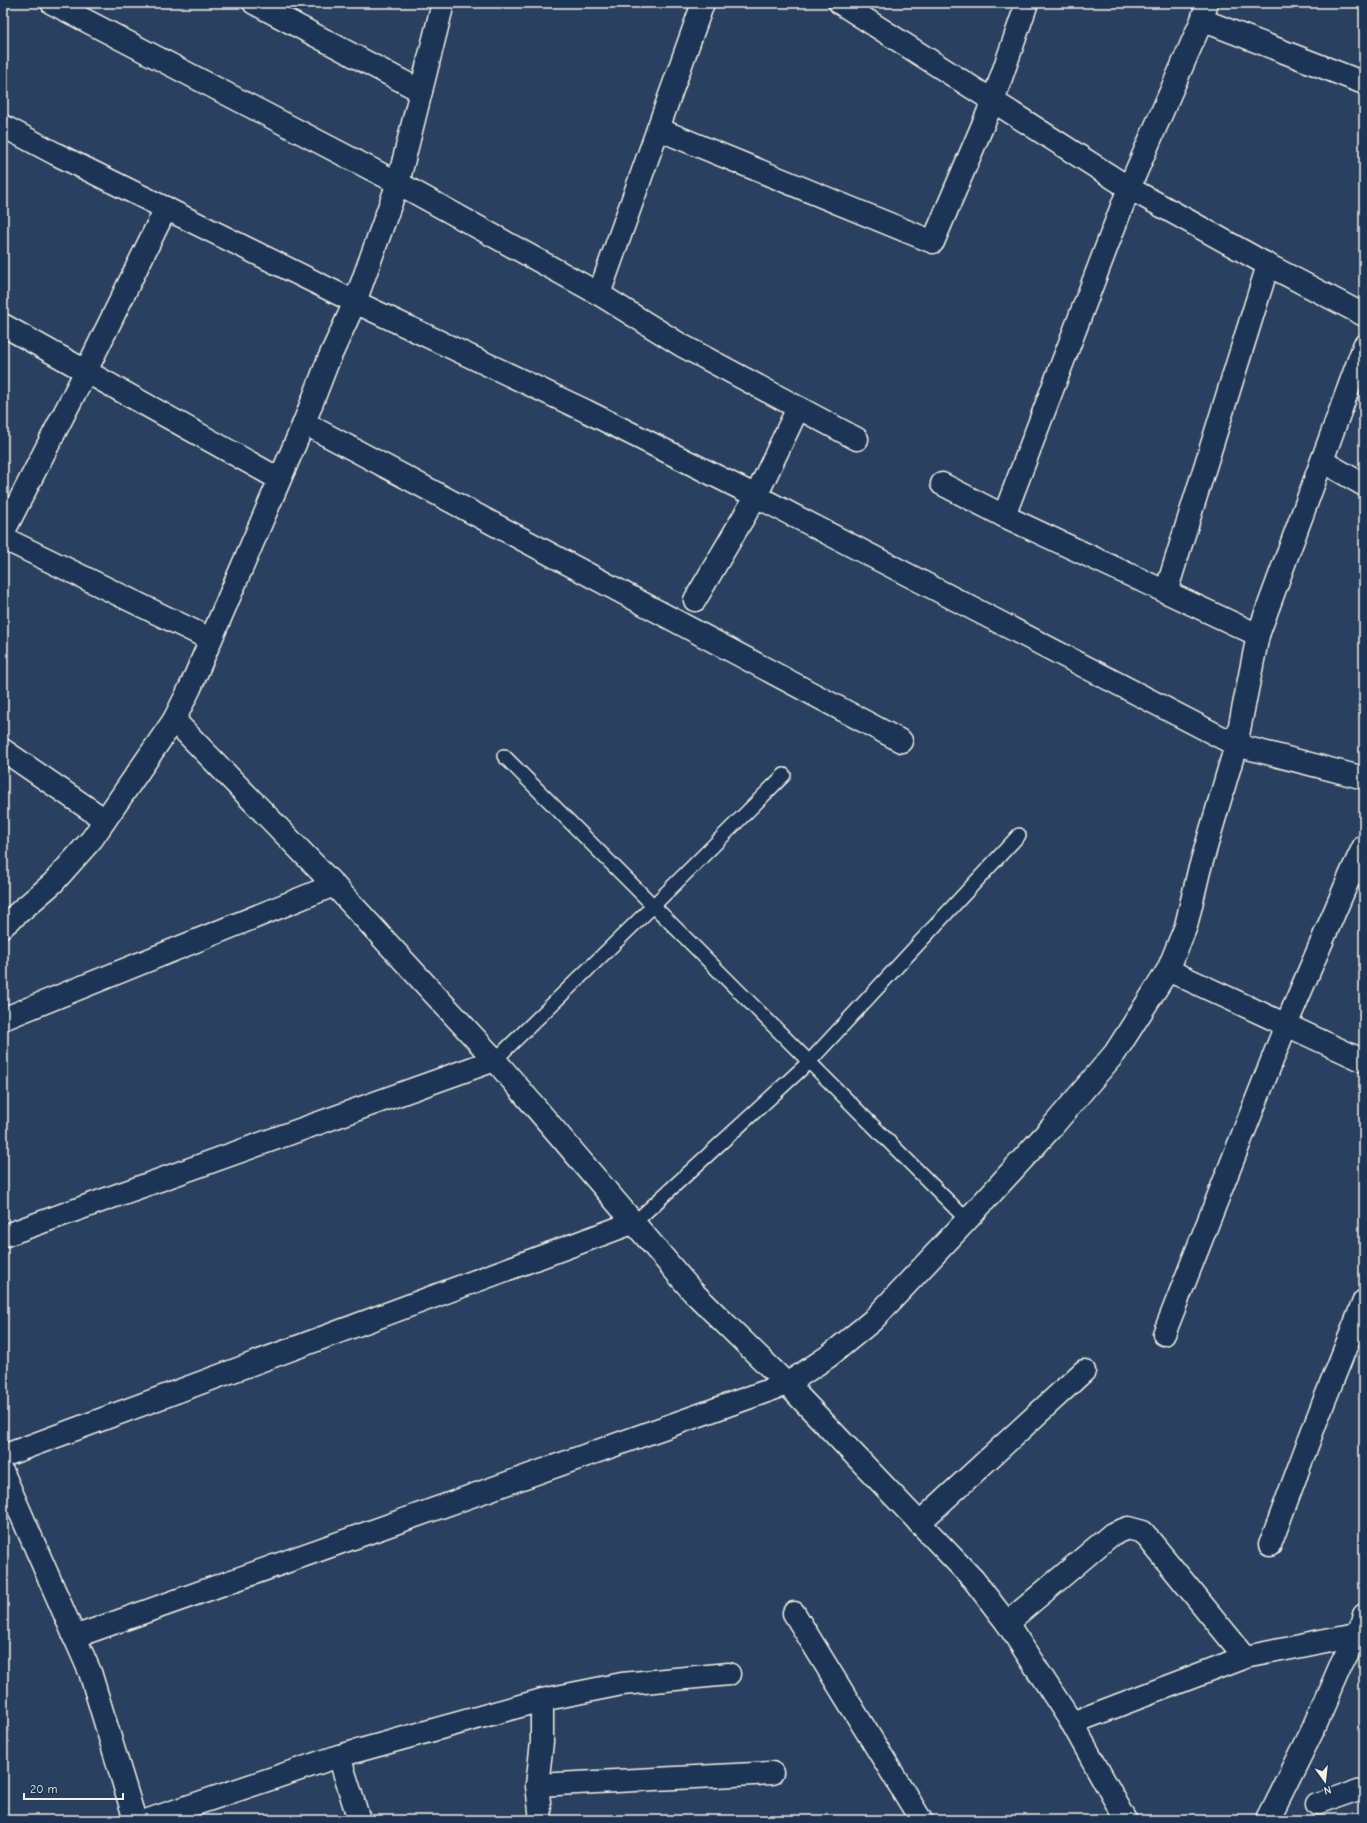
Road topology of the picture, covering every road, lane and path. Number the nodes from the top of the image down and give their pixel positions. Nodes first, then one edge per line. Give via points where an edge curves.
1 (52, 3) edge
2 (254, 3) edge
3 (443, 3) edge
4 (703, 3) edge
5 (840, 3) edge
6 (1027, 3) edge
7 (1204, 11) edge
8 (1364, 83) edge
9 (421, 91) junction
10 (992, 101) junction
11 (3, 126) edge
12 (658, 129) junction
13 (398, 183) junction
14 (1129, 188) junction
15 (166, 208) junction
16 (1268, 265) junction
17 (599, 294) junction
18 (355, 302) junction
19 (1364, 315) edge
20 (3, 325) edge
21 (1364, 346) edge
22 (86, 371) junction
23 (798, 408) junction
24 (304, 423) junction
25 (857, 439) dead end
26 (1322, 461) junction
27 (279, 479) junction
28 (942, 484) dead end
29 (1364, 485) edge
30 (756, 496) junction
31 (1004, 516) junction
32 (3, 532) edge
33 (3, 538) edge
34 (1166, 592) junction
35 (696, 600) dead end
36 (1258, 635) junction
37 (210, 639) junction
38 (174, 720) junction
39 (902, 742) dead end
40 (1236, 745) junction
41 (3, 750) edge
42 (504, 756) dead end
43 (784, 775) dead end
44 (1364, 778) edge
45 (105, 820) junction
46 (1019, 835) dead end
47 (1364, 846) edge
48 (334, 886) junction
49 (653, 906) junction
50 (3, 926) edge
51 (1168, 970) junction
52 (3, 1019) edge
53 (1286, 1024) junction
54 (495, 1060) junction
55 (1364, 1061) edge
56 (809, 1062) junction
57 (967, 1220) junction
58 (635, 1222) junction
59 (3, 1236) edge
60 (1364, 1302) edge
61 (1164, 1334) dead end
62 (1084, 1371) dead end
63 (787, 1384) junction
64 (3, 1456) edge
65 (3, 1473) edge
66 (919, 1524) junction
67 (1270, 1545) dead end
68 (794, 1613) dead end
69 (1364, 1615) edge
70 (1007, 1623) junction
71 (1356, 1635) junction
72 (74, 1637) junction
73 (1245, 1657) junction
74 (728, 1674) dead end
75 (542, 1700) junction
76 (1072, 1722) junction
77 (339, 1756) junction
78 (772, 1773) dead end
79 (538, 1785) junction
80 (1364, 1787) edge
81 (1318, 1803) dead end
82 (135, 1820) edge
83 (148, 1820) edge
84 (359, 1820) edge
85 (542, 1820) edge
86 (921, 1820) edge
87 (1126, 1820) edge
88 (1268, 1820) edge

1 - 13 street
2 - 9 street
3 - 9 street
4 - 12 street
5 - 10 street
6 - 10 street
7 - 8 street
7 - 14 street
9 - 13 street
10 - 12 street via 933,242
10 - 14 street
11 - 15 street
12 - 17 street
13 - 17 street
13 - 18 street
14 - 16 street
14 - 31 street
15 - 18 street
15 - 22 street
16 - 19 street
16 - 34 street
17 - 23 street via 681,345
18 - 24 street
18 - 30 street via 586,411
20 - 22 street
21 - 26 street
22 - 27 street
22 - 32 street
23 - 25 street
23 - 30 street
24 - 27 street
24 - 39 street
26 - 29 street
26 - 36 street
27 - 37 street
28 - 31 street
30 - 35 street
30 - 40 street
31 - 34 street
33 - 37 street
34 - 36 street
36 - 40 street
37 - 38 street
38 - 45 street
38 - 48 street
40 - 44 street
40 - 51 street via 1186,926
41 - 45 street
42 - 49 lane
43 - 49 lane
45 - 50 street via 92,839 53,883
46 - 56 lane
47 - 53 street
48 - 52 street
48 - 54 street
49 - 54 lane
49 - 56 lane
51 - 53 street
51 - 57 street via 1115,1053
53 - 55 street
53 - 61 street
54 - 58 street
54 - 59 street
56 - 57 lane
56 - 58 lane
57 - 63 street via 873,1320 829,1356
58 - 63 street via 694,1292
58 - 64 street
60 - 67 street
62 - 66 street
63 - 66 street
63 - 72 street
65 - 72 street
66 - 70 street via 973,1579
68 - 86 street
69 - 71 street
70 - 73 street via 1112,1534 1128,1528 1143,1532
70 - 76 street
71 - 73 street
71 - 88 street
72 - 82 street via 90,1672
73 - 76 street
74 - 75 street via 622,1684
75 - 77 street
75 - 79 street
76 - 87 street
77 - 83 street
77 - 84 street
78 - 79 street
79 - 85 street
80 - 81 street

